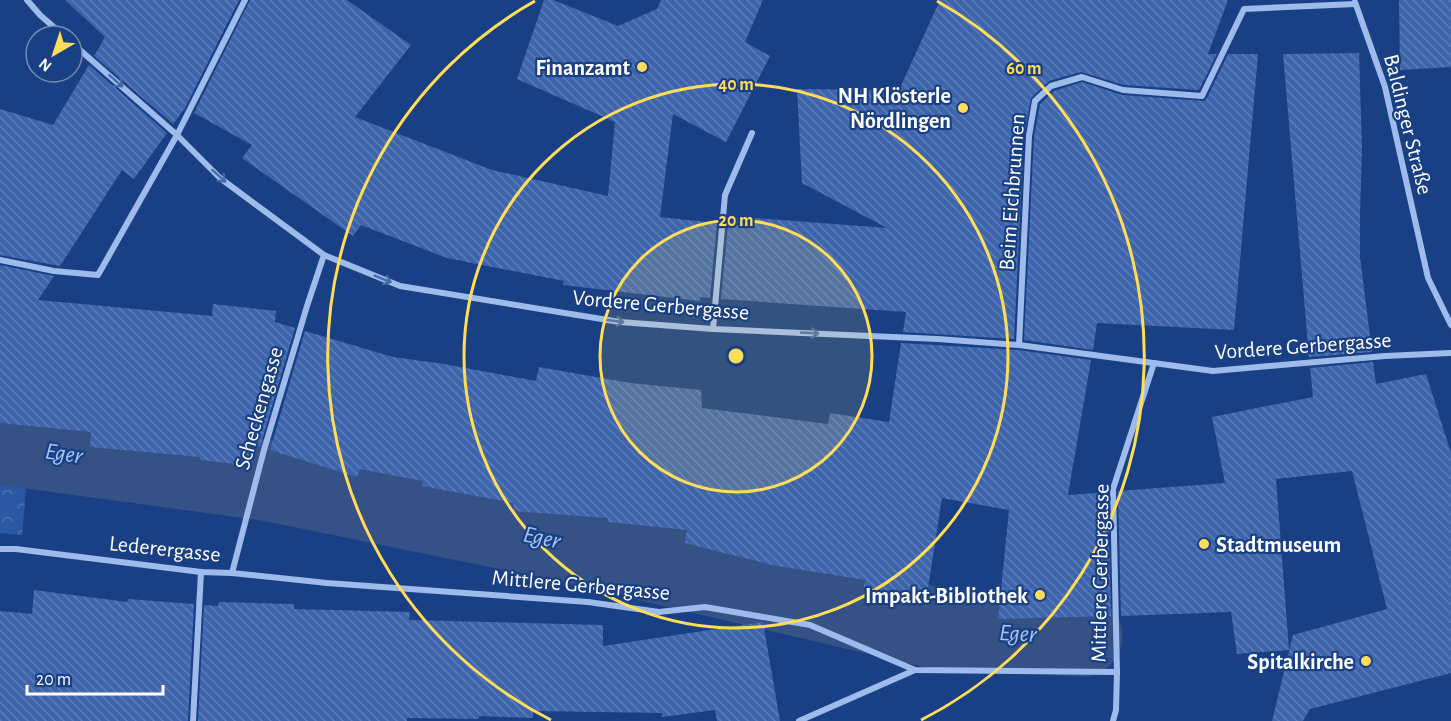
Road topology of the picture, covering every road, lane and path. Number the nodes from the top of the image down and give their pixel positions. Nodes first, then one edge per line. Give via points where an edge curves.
1 (27, 0) edge
2 (244, 0) edge
3 (1355, 2) edge
4 (50, 24) edge
5 (84, 54) edge
6 (752, 133) dead end
7 (177, 135) junction
8 (324, 255) junction
9 (0, 260) edge
10 (1451, 325) edge
11 (713, 329) junction
12 (1019, 345) junction
13 (1451, 354) edge
14 (1154, 363) junction
15 (0, 549) edge
16 (201, 572) junction
17 (232, 573) junction
18 (327, 583) joint
19 (915, 670) junction
20 (1117, 672) junction
21 (193, 721) edge
22 (799, 721) edge
23 (1113, 721) edge

1 - 4 street
2 - 7 street
3 - 10 street, Baldinger Straße via 1385,87 1428,278
3 - 12 street, Beim Eichbrunnen via 1244,9 1202,96 1123,90 1082,77 1051,86 1035,101 1029,136
5 -> 7 street, Vordere Gerbergasse
6 - 11 street via 725,195
7 -> 8 street, Vordere Gerbergasse via 220,178
7 - 9 street via 98,275
8 -> 11 street, Vordere Gerbergasse via 400,286 620,322
8 - 17 street, Scheckengasse via 264,450
11 -> 12 street, Vordere Gerbergasse
12 - 14 street, Vordere Gerbergasse
13 - 14 street, Vordere Gerbergasse via 1213,371
14 - 20 street, Mittlere Gerbergasse via 1113,489
15 - 16 street, Lederergasse
16 - 17 street, Lederergasse
16 - 21 street
17 - 18 street, Lederergasse
18 - 19 street, Mittlere Gerbergasse via 588,602 659,612 705,607 810,626
19 - 20 street, Mittlere Gerbergasse
19 - 22 street
20 - 23 street

